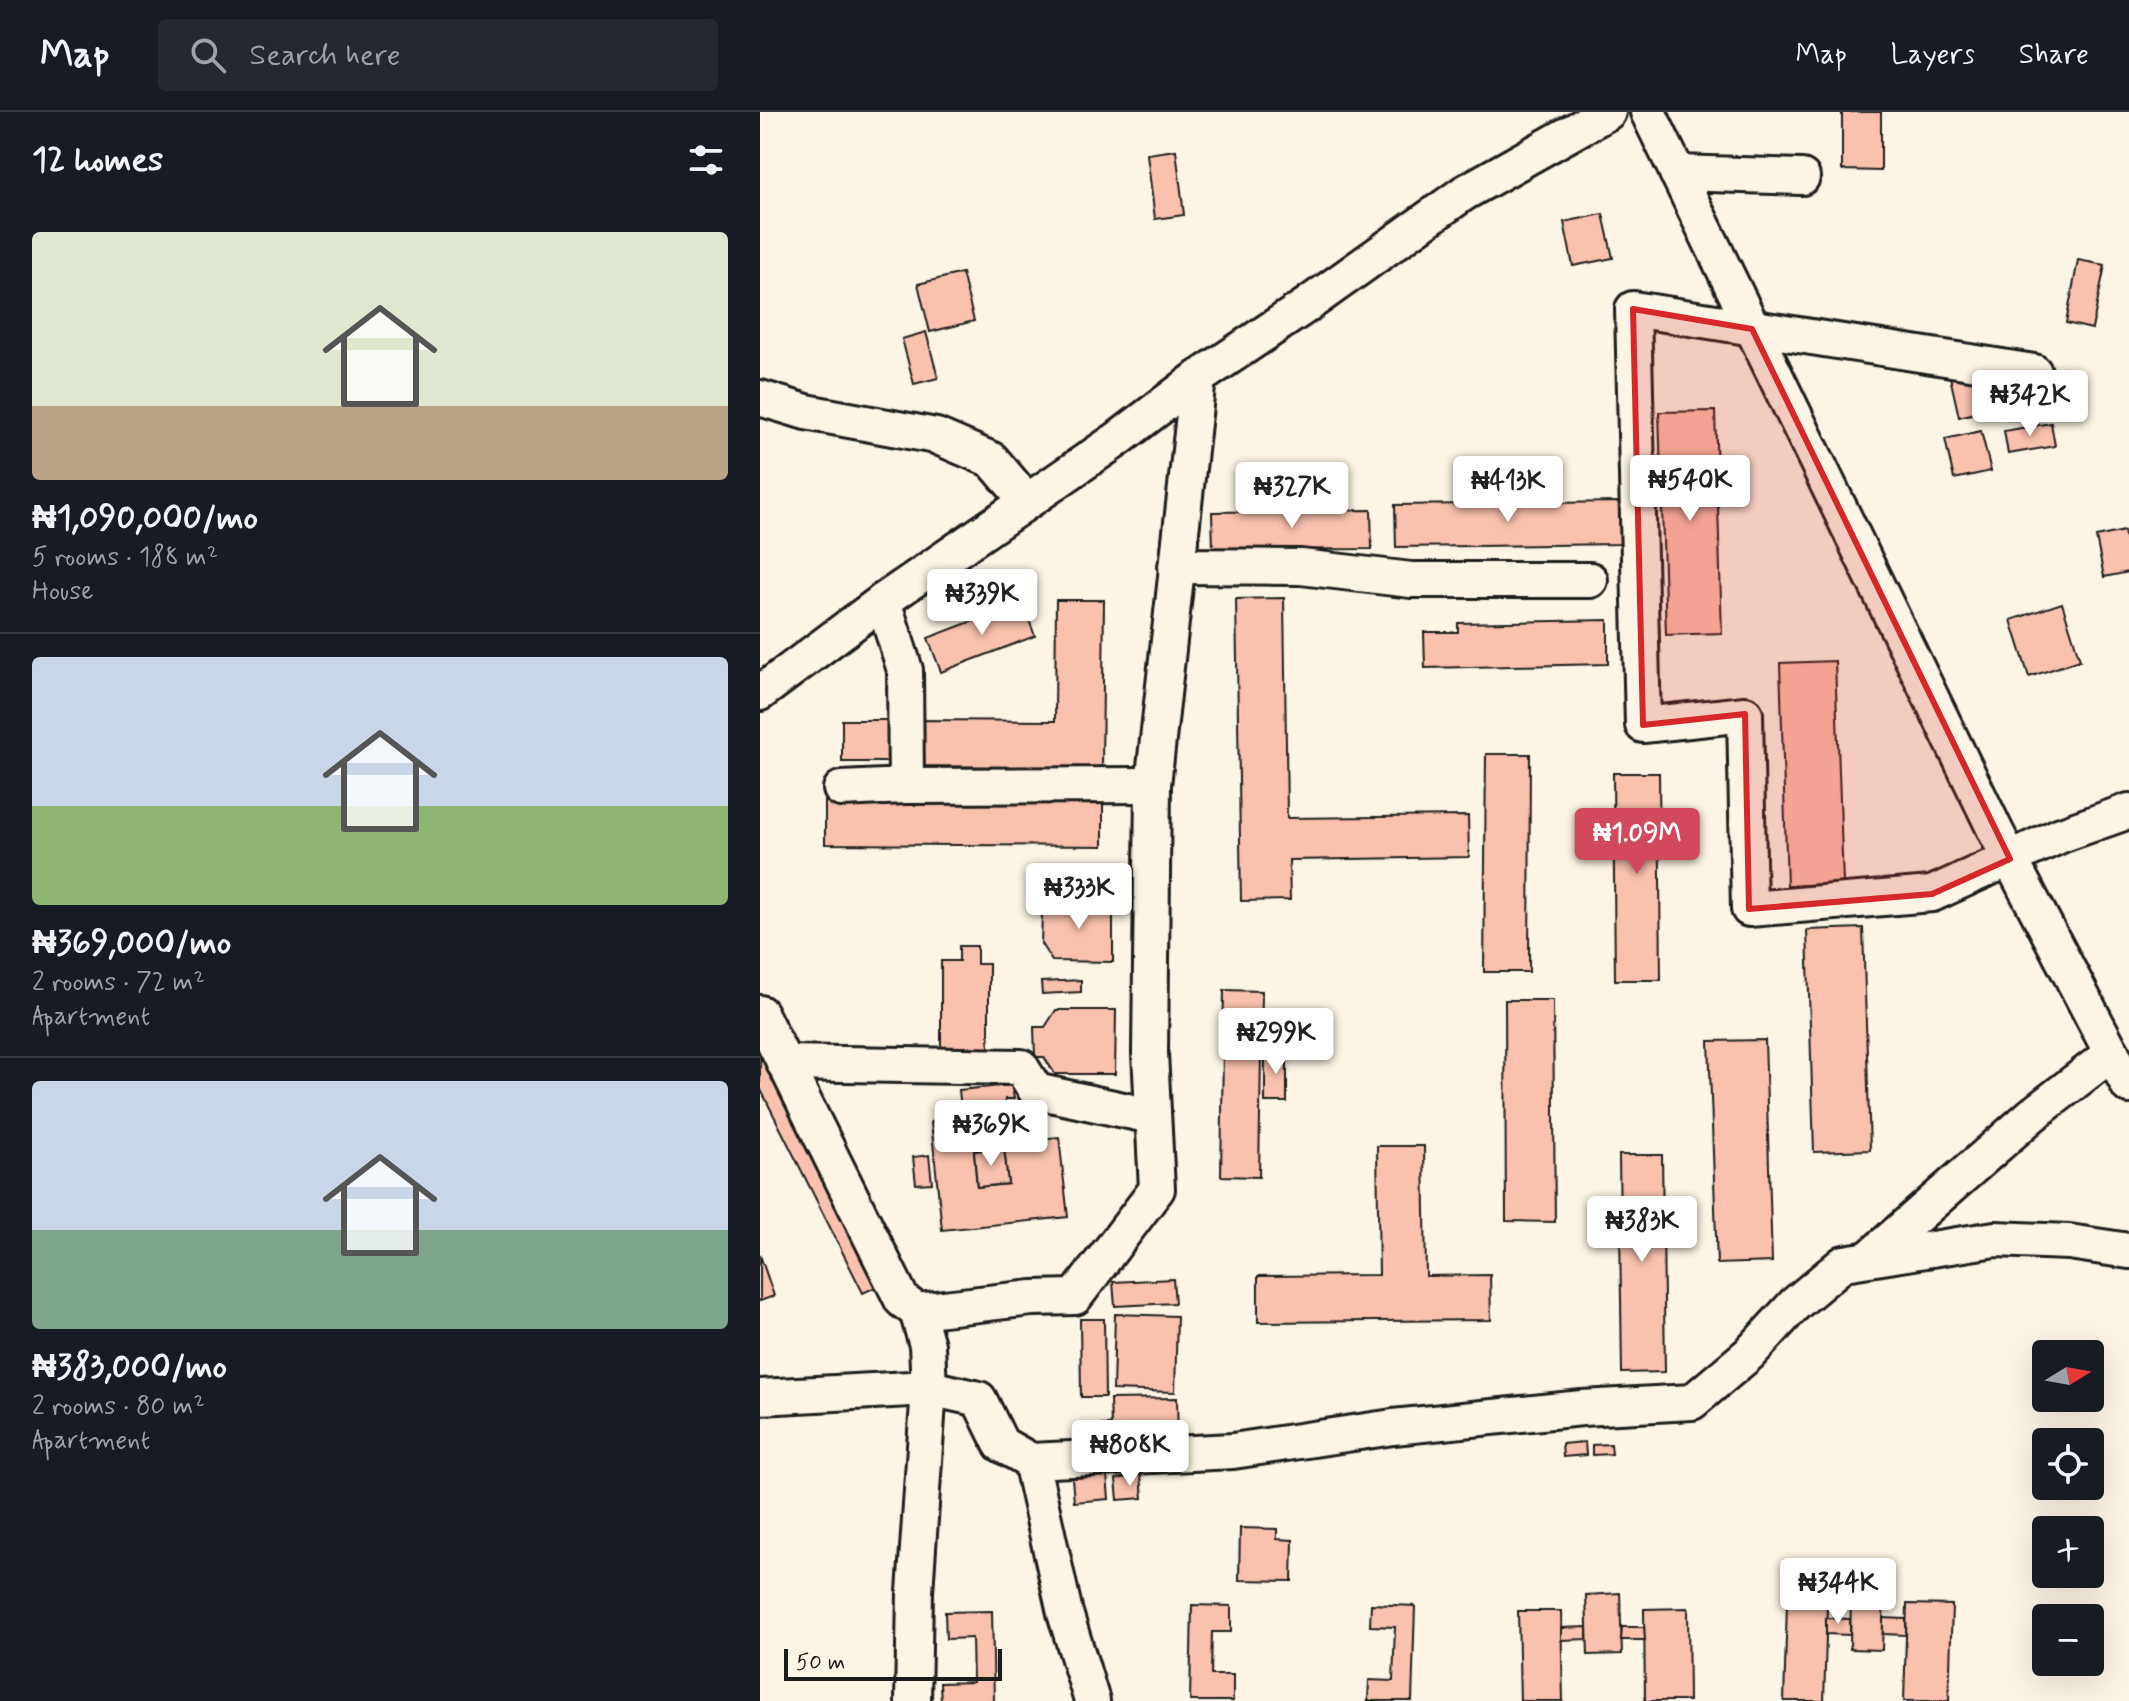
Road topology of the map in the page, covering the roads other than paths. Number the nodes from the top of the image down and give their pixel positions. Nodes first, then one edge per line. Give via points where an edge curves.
1 (1608, 112) edge
2 (1648, 112) edge
3 (1677, 173) junction
4 (1802, 177) dead end
5 (1752, 329) junction
6 (2034, 372) dead end
7 (1198, 378) junction
8 (760, 398) edge
9 (1026, 500) junction
10 (1176, 566) junction
11 (1590, 580) dead end
12 (883, 601) junction
13 (760, 693) edge
14 (1153, 785) junction
15 (906, 786) junction
16 (841, 789) dead end
17 (2129, 811) edge
18 (2010, 859) junction
19 (760, 1013) edge
20 (2112, 1053) junction
21 (784, 1063) junction
22 (2129, 1086) edge
23 (1151, 1116) junction
24 (2129, 1251) edge
25 (1868, 1259) junction
26 (917, 1311) junction
27 (929, 1388) junction
28 (760, 1397) edge
29 (1031, 1461) junction
30 (913, 1701) edge
31 (1092, 1701) edge

1 - 7 street via 1464,193
2 - 3 street
3 - 4 street
3 - 5 street
5 - 6 street
5 - 18 street
5 - 18 street via 1633,309 1643,725 1745,714 1749,909 1932,894
7 - 9 street
7 - 10 street
8 - 9 street via 936,436 992,460
9 - 12 street
10 - 11 street via 1301,567 1411,580
10 - 14 street
12 - 13 street
12 - 15 street via 905,670
14 - 15 street
14 - 23 street
15 - 16 street
17 - 18 street
18 - 20 street
19 - 21 street
20 - 22 street
20 - 25 street via 2032,1115
21 - 23 street via 1021,1067 1036,1091
21 - 26 street via 902,1300
23 - 26 street via 1157,1189 1075,1297
24 - 25 street via 1995,1239
25 - 29 street via 1844,1263 1692,1402 1393,1427 1233,1451
26 - 27 street via 927,1345
27 - 28 street
27 - 29 street via 979,1399 1001,1444
27 - 30 street
29 - 31 street via 1065,1613

